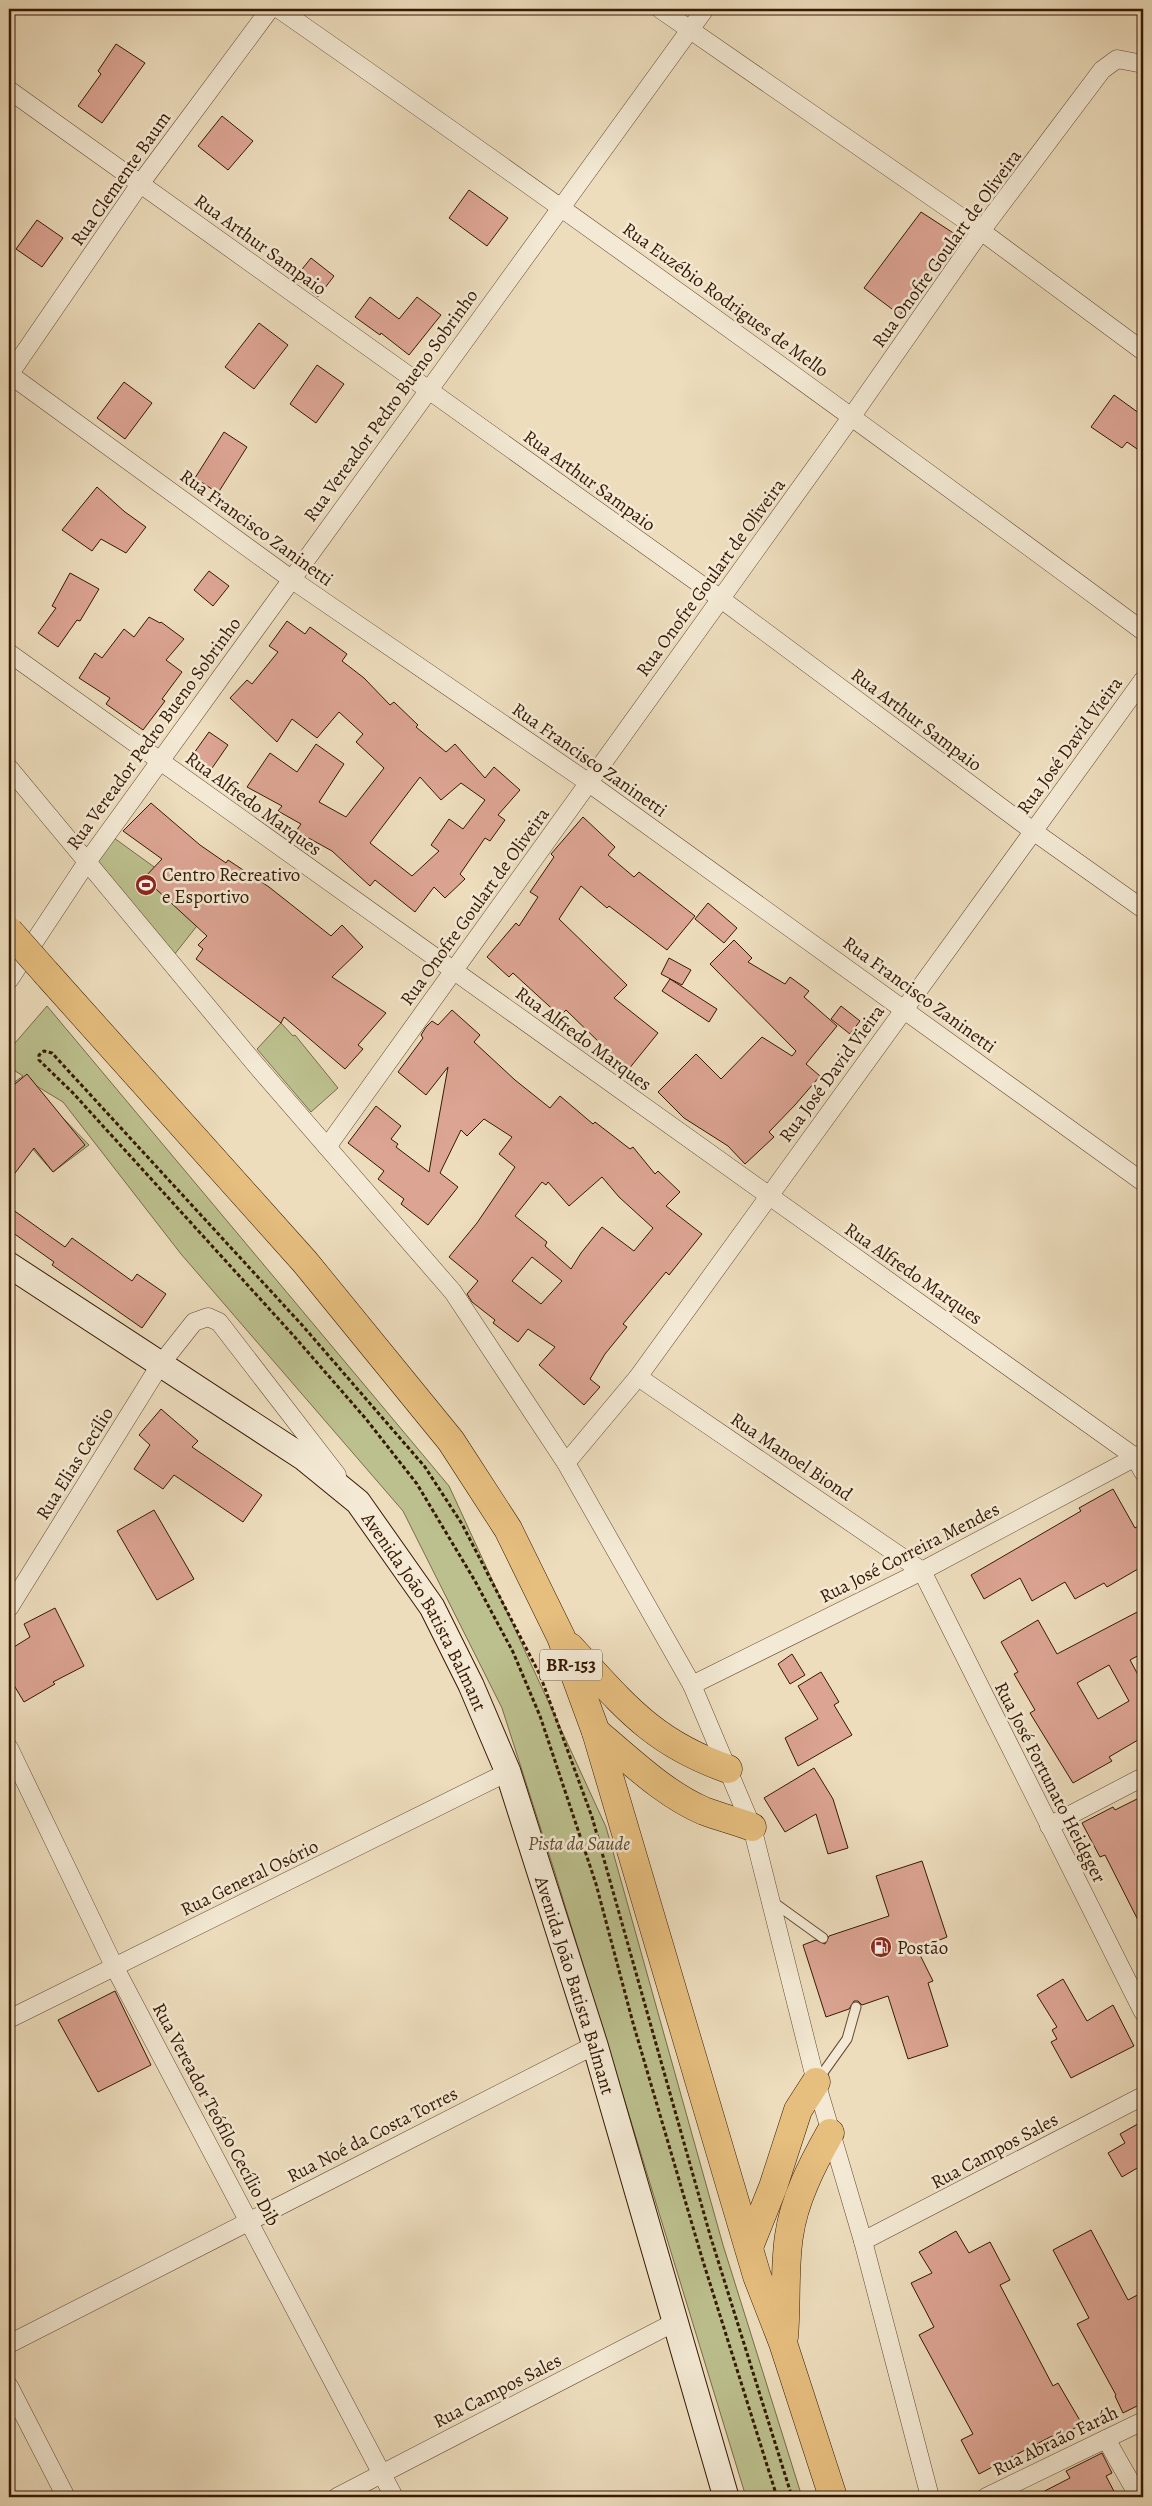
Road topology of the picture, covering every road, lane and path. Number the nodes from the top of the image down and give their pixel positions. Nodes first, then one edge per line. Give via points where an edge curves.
1 (270, 9) edge
2 (279, 9) edge
3 (660, 9) edge
4 (705, 9) edge
5 (690, 29) junction
6 (1143, 64) edge
7 (9, 90) edge
8 (140, 184) junction
9 (561, 206) junction
10 (981, 232) junction
11 (1143, 351) edge
12 (9, 374) edge
13 (428, 390) junction
14 (852, 416) junction
15 (291, 579) junction
16 (720, 599) junction
17 (1143, 631) edge
18 (9, 653) edge
19 (1143, 680) edge
20 (159, 761) junction
21 (9, 768) edge
22 (589, 783) junction
23 (1032, 831) junction
24 (86, 862) junction
25 (1143, 909) edge
26 (9, 931) edge
27 (453, 971) junction
28 (9, 980) edge
29 (904, 1008) junction
30 (327, 1147) junction
31 (1143, 1182) edge
32 (768, 1196) junction
33 (9, 1265) edge
34 (160, 1365) junction
35 (638, 1377) junction
36 (1141, 1460) edge
37 (566, 1463) junction
38 (358, 1502) junction
39 (922, 1571) junction
40 (9, 1608) edge
41 (561, 1637) junction
42 (692, 1685) junction
43 (596, 1732) junction
44 (9, 1748) edge
45 (728, 1769) junction
46 (508, 1772) junction
47 (1143, 1777) edge
48 (752, 1826) junction
49 (1049, 1826) junction
50 (770, 1900) junction
51 (823, 1938) dead end
52 (115, 1968) junction
53 (856, 2007) dead end
54 (1143, 2012) edge
55 (9, 2019) edge
56 (595, 2045) junction
57 (816, 2082) junction
58 (1143, 2096) edge
59 (830, 2133) junction
60 (249, 2220) junction
61 (864, 2241) junction
62 (749, 2247) junction
63 (677, 2321) junction
64 (9, 2344) edge
65 (783, 2344) junction
66 (9, 2386) edge
67 (1143, 2421) edge
68 (1106, 2439) junction
69 (382, 2474) junction
70 (66, 2497) edge
71 (337, 2497) edge
72 (394, 2497) edge
73 (726, 2497) edge
74 (833, 2497) edge
75 (930, 2497) edge
76 (986, 2497) edge
77 (1139, 2497) edge

1 - 8 street, Rua Clemente Baum
2 - 9 street, Rua Euzébio Rodrigues de Mello
3 - 5 street
4 - 5 street, Rua Vereador Pedro Bueno Sobrinho
5 - 9 street, Rua Vereador Pedro Bueno Sobrinho
5 - 10 street
6 - 10 street, Rua Onofre Goulart de Oliveira via 1117,59 1102,70
7 - 8 street, Rua Arthur Sampaio
8 - 12 street, Rua Clemente Baum
8 - 13 street, Rua Arthur Sampaio
9 - 13 street, Rua Vereador Pedro Bueno Sobrinho
9 - 14 street, Rua Euzébio Rodrigues de Mello
10 - 11 street
10 - 14 street, Rua Onofre Goulart de Oliveira
12 - 15 street, Rua Francisco Zaninetti
13 - 15 street, Rua Vereador Pedro Bueno Sobrinho
13 - 16 street, Rua Arthur Sampaio
14 - 16 street, Rua Onofre Goulart de Oliveira
14 - 17 street, Rua Euzébio Rodrigues de Mello
15 - 20 street, Rua Vereador Pedro Bueno Sobrinho
15 - 22 street, Rua Francisco Zaninetti
16 - 22 street, Rua Onofre Goulart de Oliveira
16 - 23 street, Rua Arthur Sampaio
18 - 20 street, Rua Alfredo Marques
19 - 23 street, Rua José David Vieira
20 - 24 street, Rua Vereador Pedro Bueno Sobrinho
20 - 27 street, Rua Alfredo Marques
21 - 24 street
22 - 27 street, Rua Onofre Goulart de Oliveira
22 - 29 street, Rua Francisco Zaninetti
23 - 25 street, Rua Arthur Sampaio
23 - 29 street, Rua José David Vieira
24 - 28 street, Rua Vereador Pedro Bueno Sobrinho
24 - 30 street
26 - 41 highway, BR-153, bridge via 305,1262 450,1441 508,1529
27 - 30 street, Rua Onofre Goulart de Oliveira
27 - 32 street, Rua Alfredo Marques
29 - 31 street, Rua Francisco Zaninetti
29 - 32 street, Rua José David Vieira
30 - 37 street via 453,1292
32 - 35 street, Rua José David Vieira
32 - 36 street, Rua Alfredo Marques
33 - 34 street, Avenida João Batista Balmant
34 - 38 street, Avenida João Batista Balmant via 304,1458
34 - 38 street, Rua Elias Cecílio via 194,1322 208,1317 219,1322
34 - 40 street, Rua Elias Cecílio
35 - 37 street, Rua José David Vieira
35 - 39 street, Rua Manoel Biond
36 - 39 street, Rua José Correira Mendes
37 - 42 street
38 - 46 street, Avenida João Batista Balmant via 432,1607 471,1685
39 - 42 street, Rua José Correira Mendes
39 - 49 street, Rua José Fortunato Heidgger
41 - 43 highway, BR-153
41 - 45 highway via 649,1729 675,1747
42 - 45 street
43 - 48 highway via 673,1793 703,1810
43 - 62 highway, BR-153
44 - 52 street, Rua Vereador Teófilo Cecílio Dib
45 - 48 street
46 - 52 street, Rua General Osório
46 - 56 street, Avenida João Batista Balmant
47 - 49 street
48 - 50 street
49 - 54 street, Rua José Fortunato Heidgger
50 - 51 lane
50 - 57 street
52 - 55 street, Rua General Osório
52 - 60 street, Rua Vereador Teófilo Cecílio Dib
53 - 57 lane via 847,2039
56 - 60 street, Rua Noé da Costa Torres
56 - 63 street, Avenida João Batista Balmant
57 - 59 street
57 - 62 highway via 798,2110 773,2188
58 - 61 street, Rua Campos Sales
59 - 61 street
59 - 65 highway via 794,2214 789,2237
60 - 64 street, Rua Noé da Costa Torres
60 - 69 street, Rua Vereador Teófilo Cecílio Dib
61 - 75 street
62 - 65 highway, BR-153
63 - 69 street, Rua Campos Sales
63 - 73 street, Avenida João Batista Balmant
65 - 74 highway, BR-153
66 - 70 street
67 - 68 street, Rua Abraão Faráh
68 - 76 street, Rua Abraão Faráh
68 - 77 street
69 - 71 street, Rua Campos Sales
69 - 72 street, Rua Vereador Teófilo Cecílio Dib

